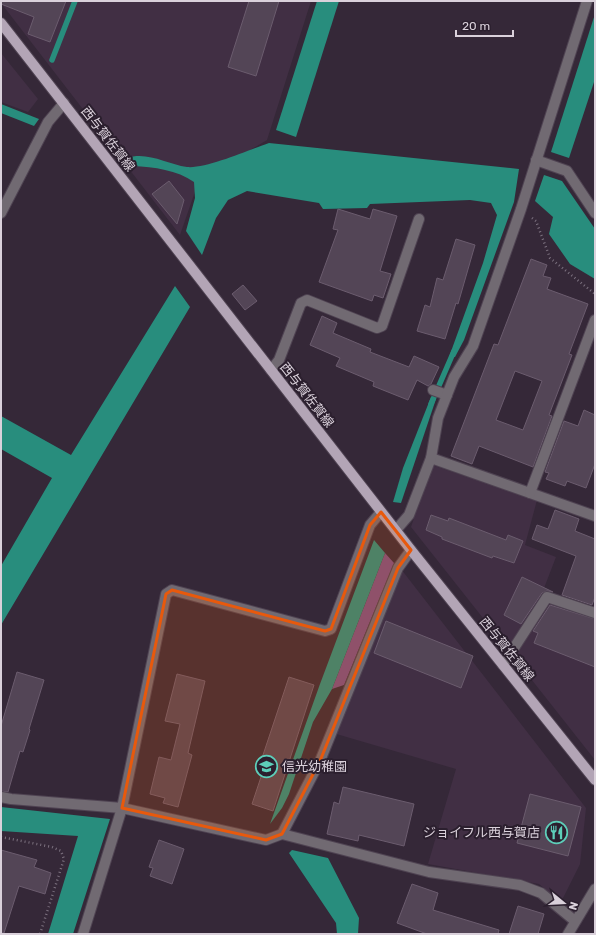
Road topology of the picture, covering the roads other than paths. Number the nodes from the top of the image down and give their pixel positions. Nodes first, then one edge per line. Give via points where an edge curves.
1 (587, 1) edge
2 (1, 23) edge
3 (64, 103) junction
4 (536, 160) junction
5 (1, 213) edge
6 (595, 213) edge
7 (419, 219) dead end
8 (595, 320) edge
9 (271, 370) junction
10 (433, 390) dead end
11 (447, 395) junction
12 (431, 458) junction
13 (530, 493) junction
14 (381, 512) junction
15 (595, 516) edge
16 (396, 530) junction
17 (411, 550) junction
18 (595, 613) edge
19 (503, 666) junction
20 (595, 780) edge
21 (1, 797) edge
22 (122, 808) junction
23 (282, 834) junction
24 (595, 888) edge
25 (575, 920) junction
26 (83, 934) edge
27 (568, 934) edge

1 - 4 street
2 - 3 main road, 西与賀佐賀線
3 - 5 street via 48,122
3 - 9 main road, 西与賀佐賀線
4 - 6 street via 567,171
4 - 11 street via 473,346 454,377
7 - 9 street via 382,326 377,328 306,300 301,303 279,360
8 - 13 street
9 - 14 main road, 西与賀佐賀線
10 - 11 street
11 - 12 street via 438,418
12 - 13 street
12 - 16 street via 408,515
13 - 15 street
14 - 16 main road, 西与賀佐賀線
14 - 22 street via 370,525 331,629 325,632 172,590 166,594
16 - 17 main road, 西与賀佐賀線
17 - 19 main road, 西与賀佐賀線
17 - 23 street via 398,568 320,761
18 - 19 street via 547,597
19 - 20 main road, 西与賀佐賀線
21 - 22 street via 11,800
22 - 23 street via 266,840
22 - 26 street
23 - 25 street via 429,872 520,885 541,893
24 - 25 street
25 - 27 street

